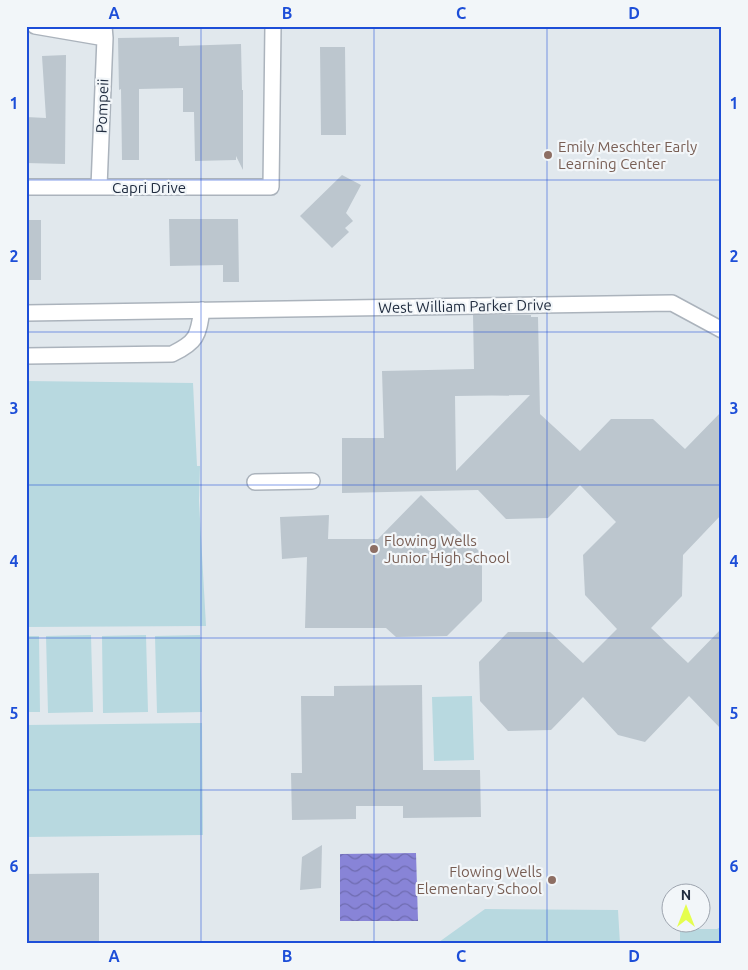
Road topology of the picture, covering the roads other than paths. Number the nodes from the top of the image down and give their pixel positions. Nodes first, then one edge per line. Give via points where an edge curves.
1 (35, 26) edge
2 (273, 26) edge
3 (105, 32) edge
4 (26, 187) edge
5 (99, 187) junction
6 (202, 310) junction
7 (26, 313) edge
8 (722, 330) edge
9 (26, 356) edge
10 (312, 481) dead end
11 (255, 482) dead end

1 - 3 street
2 - 5 street, Capri Drive via 271,187
3 - 5 street, Pompeii
4 - 5 street, Capri Drive
6 - 7 street, West William Parker Drive
6 - 8 street, West William Parker Drive via 672,304
6 - 9 street via 198,332 188,347 172,354
10 - 11 street

